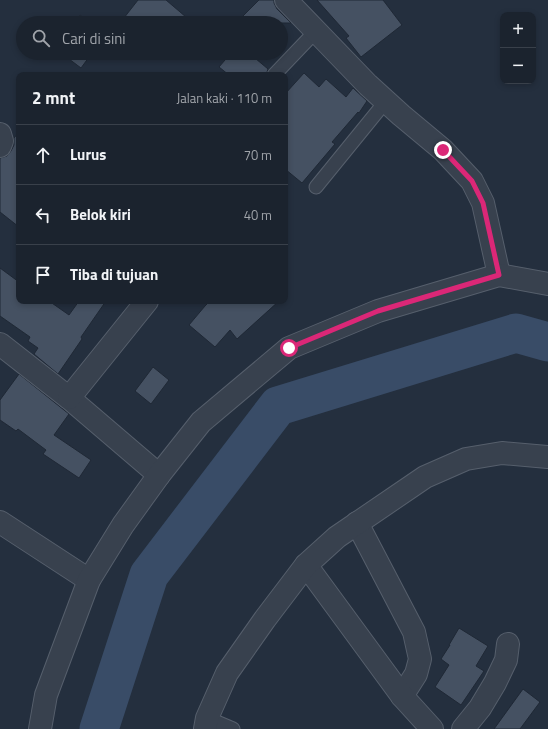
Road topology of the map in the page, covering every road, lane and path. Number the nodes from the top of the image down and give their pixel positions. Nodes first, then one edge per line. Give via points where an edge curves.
1 (286, 0) edge
2 (316, 31) junction
3 (277, 72) edge
4 (386, 101) junction
5 (0, 134) edge
6 (0, 146) edge
7 (316, 187) dead end
8 (499, 275) junction
9 (548, 284) edge
10 (145, 304) edge
11 (0, 344) edge
12 (69, 398) junction
13 (548, 457) edge
14 (159, 475) junction
15 (0, 522) edge
16 (357, 523) junction
17 (306, 565) junction
18 (88, 580) junction
19 (508, 644) dead end
20 (402, 696) junction
21 (206, 724) edge
22 (40, 729) edge
23 (233, 729) edge
24 (432, 729) edge
25 (463, 729) edge

1 - 2 street
2 - 3 lane
2 - 4 street
4 - 7 lane
4 - 8 street via 443,150 472,181 483,203
5 - 6 street
8 - 9 street
8 - 14 street via 378,311 289,348 201,422
10 - 12 street
11 - 12 street
12 - 14 street
13 - 16 street via 502,453 466,459 425,477
14 - 18 street
15 - 18 street
16 - 17 street
16 - 20 street via 414,632 420,659 416,674
17 - 20 street
17 - 21 street via 227,673
18 - 22 street via 46,695
19 - 25 street via 506,660 495,683
20 - 24 street
21 - 23 lane

